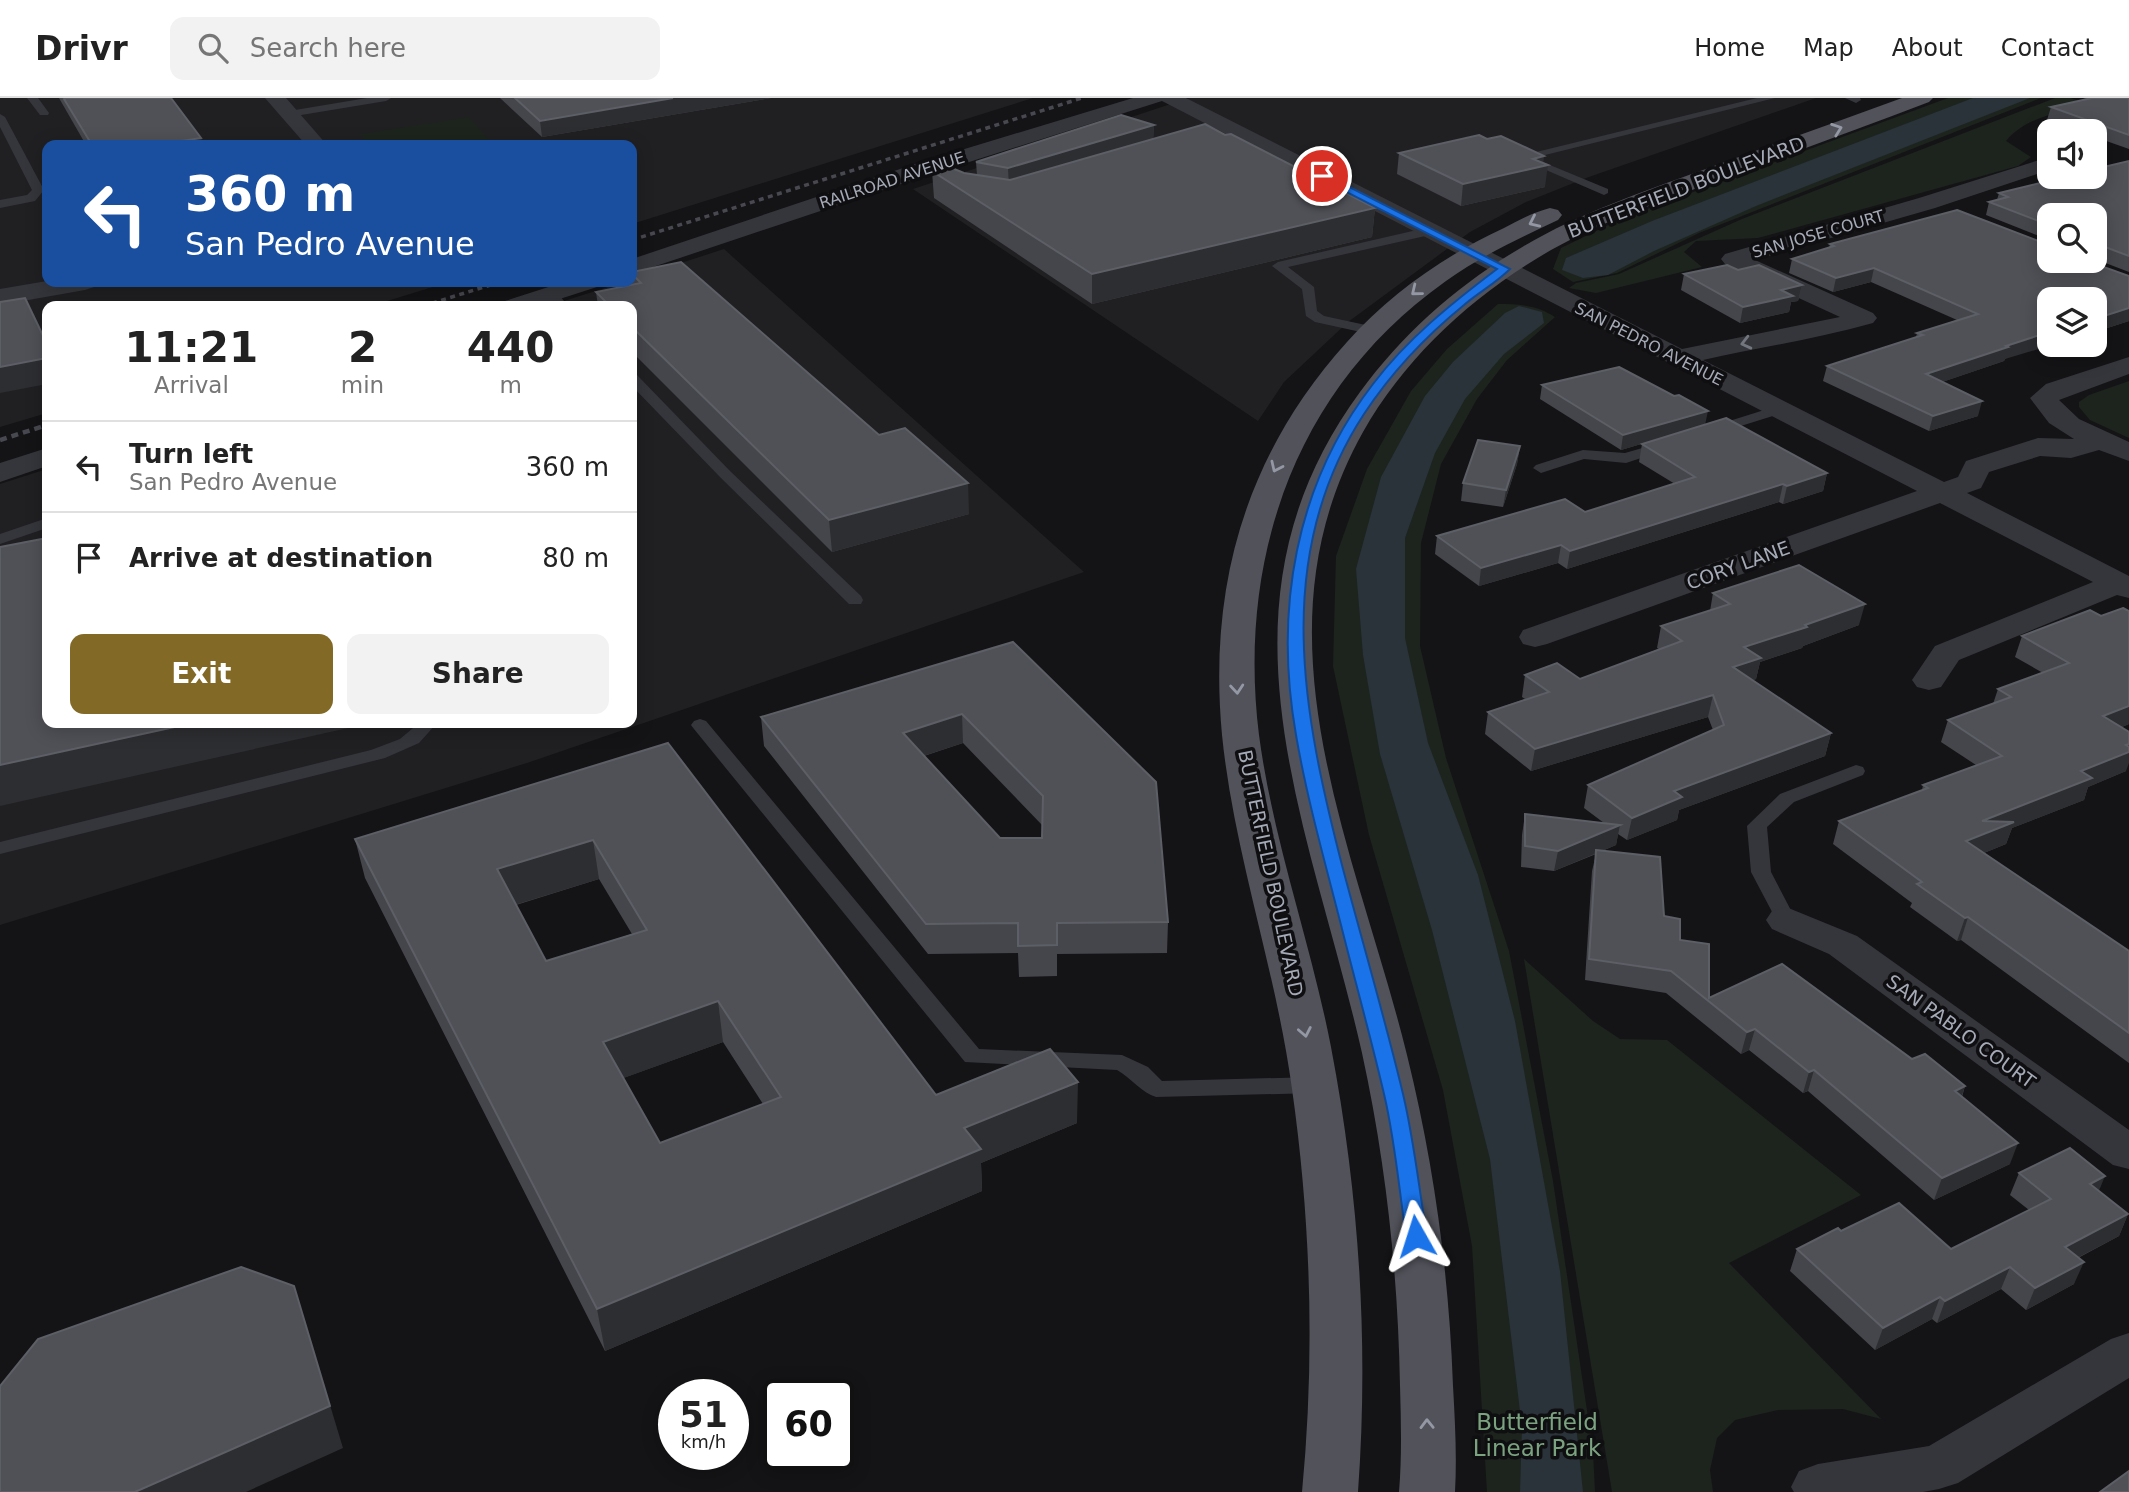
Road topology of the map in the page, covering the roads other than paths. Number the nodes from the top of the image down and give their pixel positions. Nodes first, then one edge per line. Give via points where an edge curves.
1 (32, 98) edge
2 (275, 98) edge
3 (386, 98) edge
4 (1154, 98) edge
5 (1170, 98) edge
6 (1770, 98) edge
7 (1922, 98) edge
8 (1856, 99) edge
9 (44, 113) dead end
10 (289, 114) junction
11 (0, 117) edge
12 (1233, 131) junction
13 (1766, 132) dead end
14 (312, 140) edge
15 (1199, 140) edge
16 (2037, 167) edge
17 (920, 170) junction
18 (952, 184) edge
19 (1624, 184) joint
20 (1927, 203) junction
21 (0, 204) edge
22 (1954, 214) edge
23 (1430, 232) junction
24 (1489, 261) junction
25 (637, 265) edge
26 (57, 287) edge
27 (579, 287) edge
28 (0, 297) edge
29 (556, 300) edge
30 (1370, 330) junction
31 (1813, 332) junction
32 (1677, 358) junction
33 (2129, 365) edge
34 (1709, 374) junction
35 (637, 383) edge
36 (1777, 410) junction
37 (2101, 440) junction
38 (2129, 452) edge
39 (42, 459) edge
40 (1541, 468) dead end
41 (0, 473) edge
42 (1942, 492) junction
43 (42, 521) edge
44 (42, 529) edge
45 (0, 539) edge
46 (37, 544) edge
47 (2124, 586) edge
48 (855, 600) dead end
49 (1535, 637) dead end
50 (1929, 680) dead end
51 (700, 725) dead end
52 (426, 728) edge
53 (1856, 771) dead end
54 (0, 848) edge
55 (1786, 920) joint
56 (1315, 1085) junction
57 (2129, 1153) edge
58 (2129, 1353) edge
59 (1818, 1487) dead end
60 (1330, 1492) edge
61 (1427, 1492) edge

1 - 9 lane
2 - 10 street
3 - 10 lane
4 - 17 street, RAILROAD AVENUE
5 - 12 street, SAN PEDRO AVENUE
6 - 19 lane via 1522,157
24 -> 7 main road, BUTTERFIELD BOULEVARD
8 - 13 main road, BUTTERFIELD BOULEVARD
10 - 14 street
11 - 21 lane via 38,190 31,198
12 - 15 street
12 - 23 street, SAN PEDRO AVENUE
16 - 20 street, SAN JOSE COURT
17 - 18 street
17 - 25 street, RAILROAD AVENUE
19 -> 24 main road, BUTTERFIELD BOULEVARD
20 - 22 street
20 - 31 street, SAN JOSE COURT via 1733,259 1864,318
23 - 24 street, SAN PEDRO AVENUE
23 - 30 lane via 1278,266 1308,287 1311,313 1320,320
24 -> 30 main road, BUTTERFIELD BOULEVARD via 1426,284
24 - 32 street, SAN PEDRO AVENUE
61 -> 24 main road, BUTTERFIELD BOULEVARD via 1426,1342 1414,1209 1394,1097 1303,733 1295,663 1296,601 1303,542 1337,450 1391,369 1460,303
26 - 28 street
27 - 29 street
30 -> 56 main road, BUTTERFIELD BOULEVARD via 1316,395 1268,482 1238,599 1235,663 1241,735
31 -> 32 street, SAN JOSE COURT via 1773,335
31 - 34 street, SAN JOSE COURT via 1795,347
32 - 34 street, SAN PEDRO AVENUE
33 - 37 street via 2044,398 2059,418
34 - 36 street, SAN PEDRO AVENUE
35 - 48 lane
36 - 40 lane via 1626,458 1583,454
36 - 42 street, SAN PEDRO AVENUE
37 - 38 street
37 - 42 street, CORY LANE via 2071,449 2069,461 2007,483 1971,482
39 - 41 street
42 - 47 street, SAN PEDRO AVENUE
42 - 49 street, CORY LANE
43 - 45 lane
44 - 46 lane
47 - 50 street via 1947,653
51 - 56 lane via 973,1057 1122,1063 1156,1088
52 - 54 lane via 406,744 377,754
53 - 55 lane via 1787,798 1757,826 1761,872
55 - 57 street, SAN PABLO COURT via 1843,945
56 - 60 main road, BUTTERFIELD BOULEVARD via 1331,1208 1337,1331
58 - 59 street via 1939,1467

